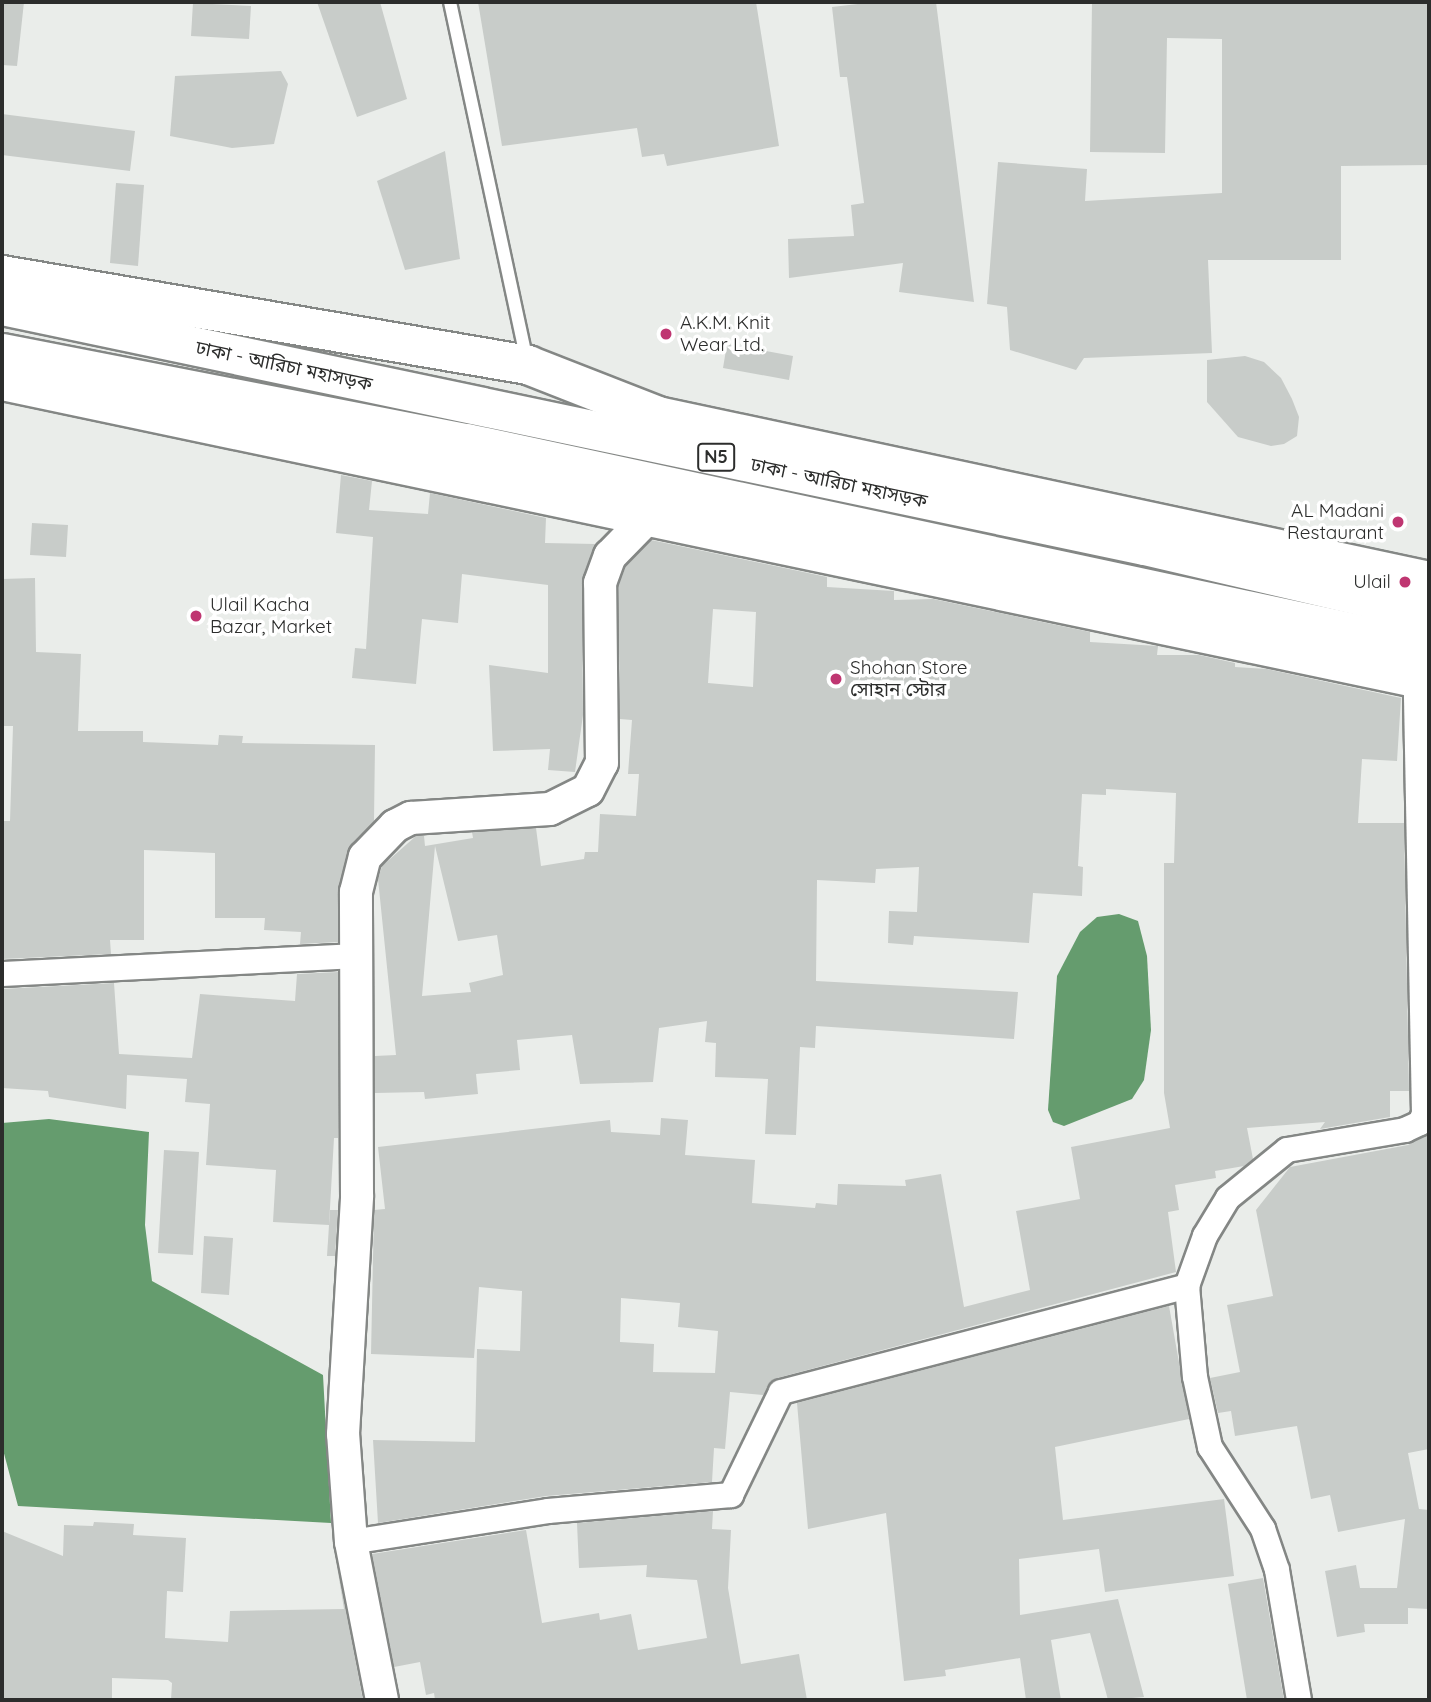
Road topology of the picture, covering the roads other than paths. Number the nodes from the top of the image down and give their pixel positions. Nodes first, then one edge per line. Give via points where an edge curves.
1 (450, 2) edge
2 (2, 275) edge
3 (2, 306) edge
4 (2, 353) edge
5 (528, 365) junction
6 (2, 381) edge
7 (650, 515) junction
8 (1429, 581) edge
9 (1429, 612) edge
10 (1425, 669) edge
11 (355, 956) junction
12 (2, 974) edge
13 (1427, 1114) edge
14 (1186, 1286) junction
15 (351, 1542) junction
16 (382, 1700) edge
17 (1298, 1700) edge

1 - 5 lane
2 - 5 highway
3 - 9 highway, ঢাকা - আরিচা মহাসড়ক / N5 via 1145,547
4 - 10 highway, ঢাকা - আরিচা মহাসড়ক / N5 via 467,443
5 - 8 highway via 658,416
6 - 7 highway
7 - 10 highway
7 - 11 street via 610,556 600,583 602,763 598,776 578,798 551,809 411,818 395,826 365,857 356,892
10 - 13 street
11 - 12 street
11 - 15 street via 357,1195 343,1434
13 - 14 street via 1405,1130 1287,1150 1228,1198 1205,1236
14 - 15 street via 781,1392 731,1495 548,1511
14 - 17 street via 1195,1377 1210,1447 1263,1529 1277,1570
15 - 16 street

